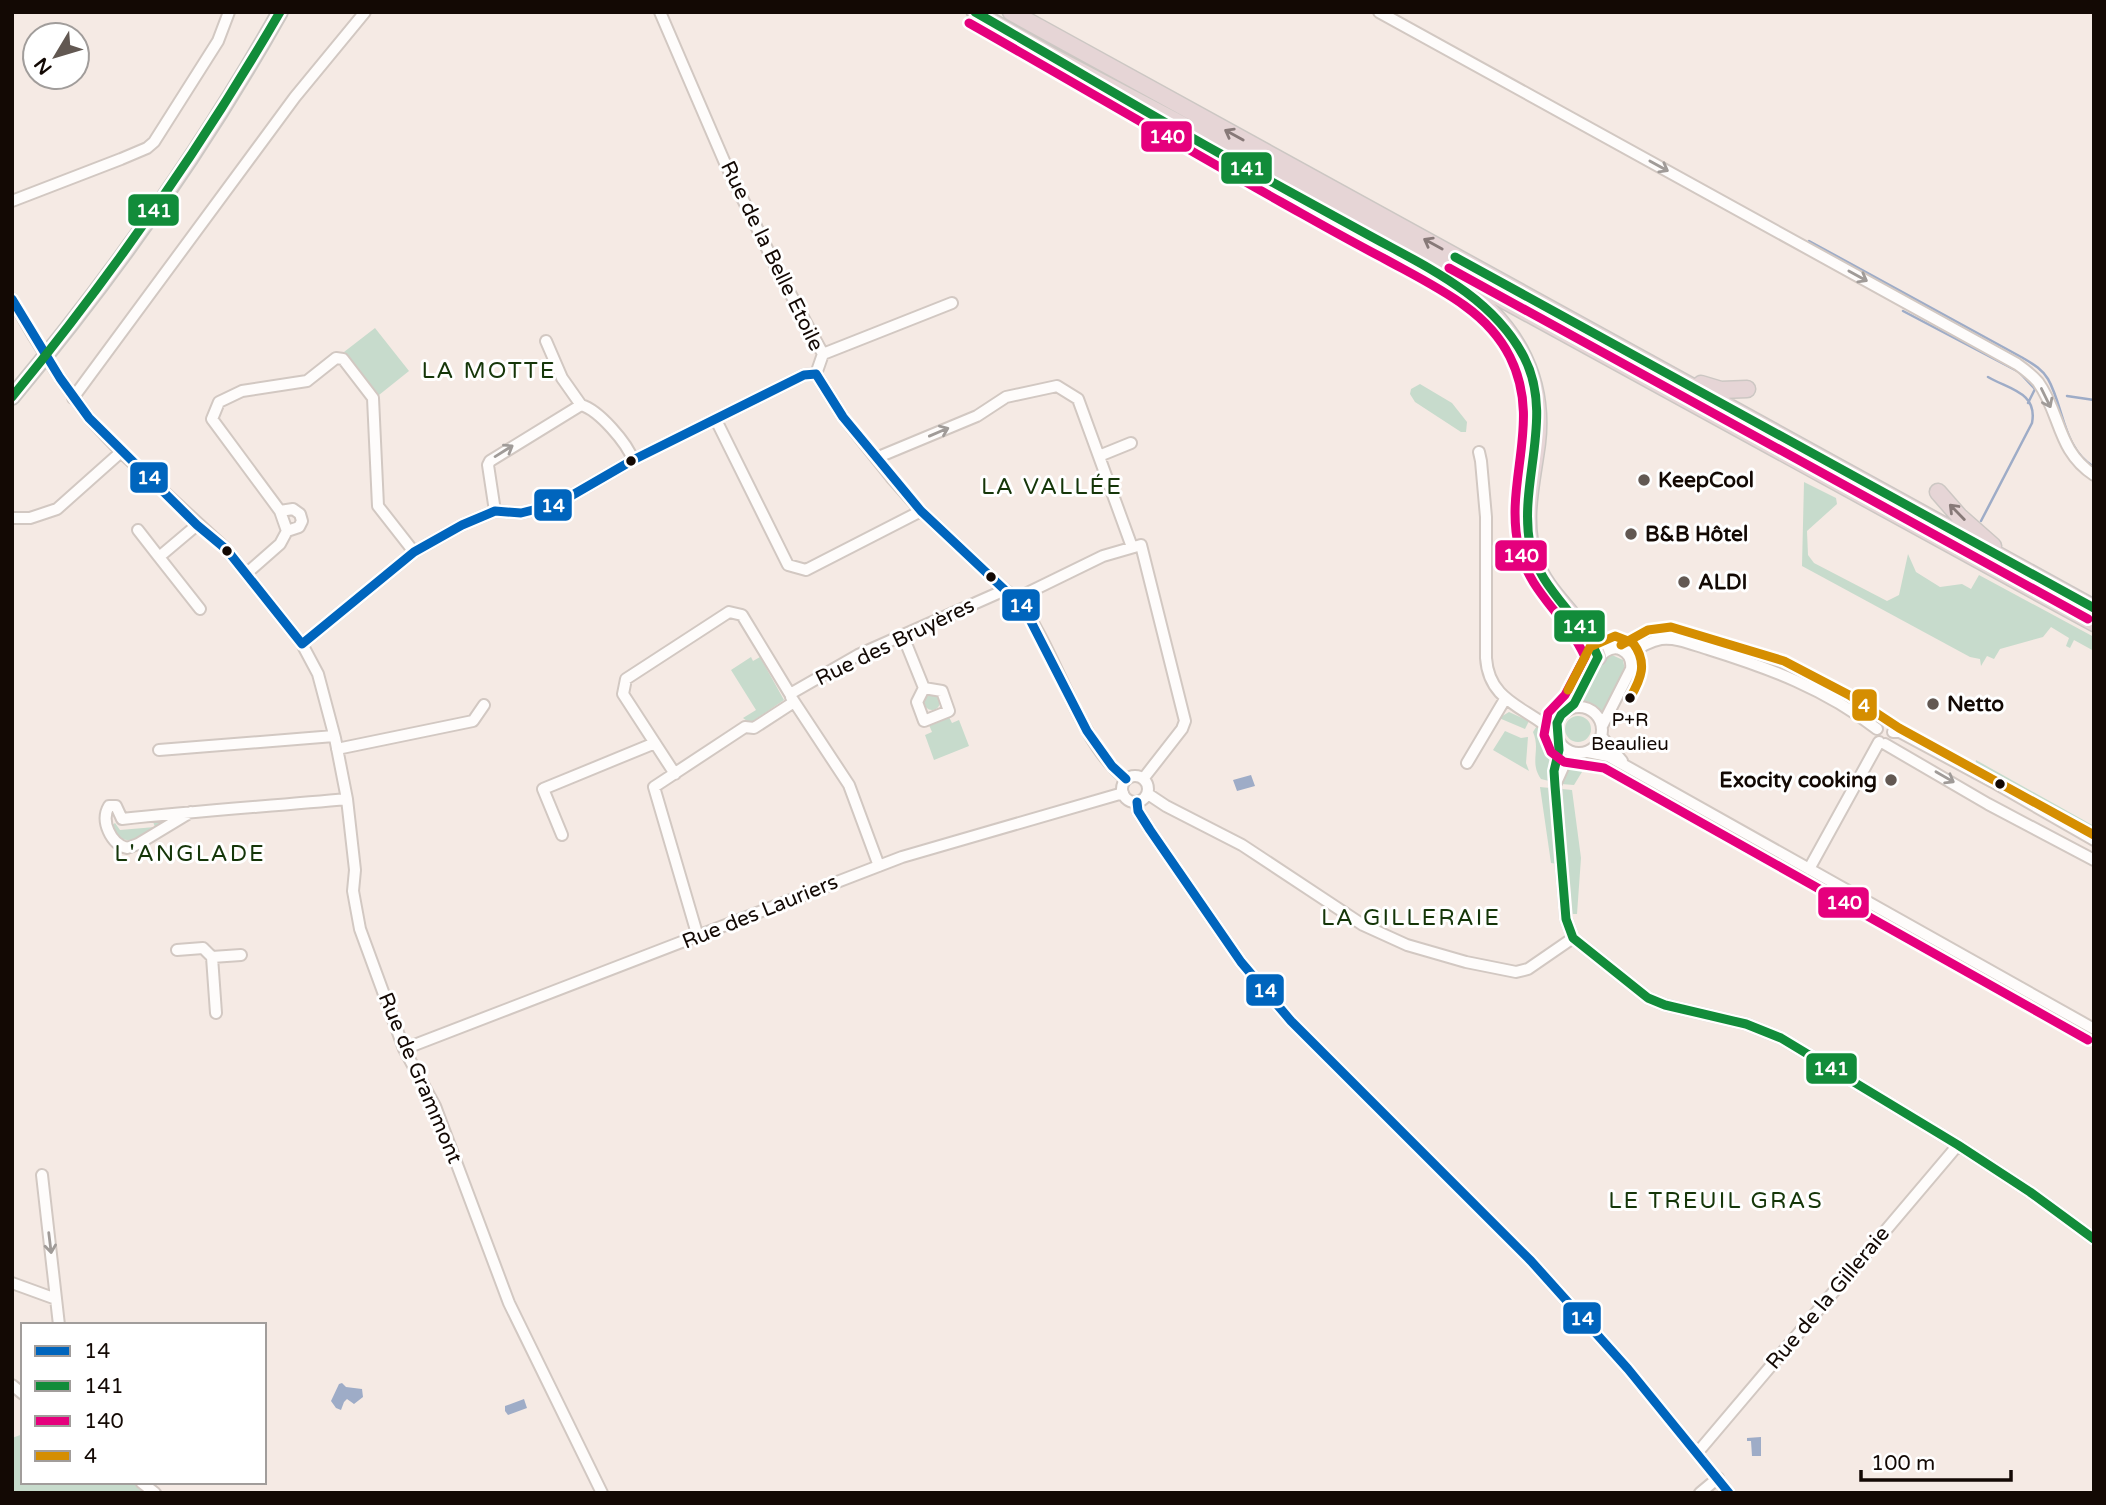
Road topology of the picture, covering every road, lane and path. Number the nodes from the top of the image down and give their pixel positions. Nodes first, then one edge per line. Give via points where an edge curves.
1 (229, 12) edge
2 (280, 12) edge
3 (365, 12) edge
4 (660, 12) edge
5 (975, 12) edge
6 (1011, 12) edge
7 (1379, 12) edge
8 (1046, 53) junction
9 (12, 201) edge
10 (12, 299) edge
11 (952, 303) dead end
12 (546, 341) dead end
13 (823, 354) junction
14 (1668, 373) junction
15 (816, 374) junction
16 (1747, 389) dead end
17 (12, 397) edge
18 (73, 398) junction
19 (581, 405) junction
20 (716, 420) junction
21 (1131, 443) dead end
22 (121, 452) junction
23 (1479, 452) dead end
24 (1099, 456) junction
25 (876, 458) junction
26 (633, 460) junction
27 (2094, 475) edge
28 (1938, 492) dead end
29 (281, 511) junction
30 (495, 511) junction
31 (921, 511) junction
32 (12, 518) edge
33 (197, 525) junction
34 (138, 530) dead end
35 (287, 531) junction
36 (1132, 547) junction
37 (414, 552) junction
38 (159, 556) junction
39 (2012, 564) junction
40 (247, 573) junction
41 (1005, 590) junction
42 (1017, 598) junction
43 (2094, 608) edge
44 (200, 609) dead end
45 (2094, 623) edge
46 (903, 636) junction
47 (302, 644) junction
48 (1628, 655) junction
49 (1598, 657) junction
50 (924, 688) dead end
51 (792, 698) junction
52 (1505, 699) junction
53 (484, 705) dead end
54 (1565, 712) junction
55 (1535, 716) junction
56 (1877, 729) junction
57 (1601, 731) junction
58 (1893, 732) junction
59 (334, 736) junction
60 (1557, 737) junction
61 (655, 743) junction
62 (1882, 743) junction
63 (337, 749) junction
64 (159, 750) dead end
65 (1582, 753) junction
66 (1467, 763) dead end
67 (1628, 768) junction
68 (675, 774) junction
69 (1126, 779) junction
70 (1143, 779) junction
71 (1555, 786) junction
72 (1122, 793) junction
73 (1147, 794) junction
74 (347, 799) junction
75 (1137, 802) junction
76 (191, 812) junction
77 (562, 835) dead end
78 (2094, 840) edge
79 (2094, 860) edge
80 (878, 866) junction
81 (1809, 869) junction
82 (698, 937) junction
83 (1573, 938) junction
84 (177, 950) dead end
85 (242, 956) dead end
86 (212, 957) junction
87 (216, 1013) dead end
88 (2094, 1029) edge
89 (404, 1049) junction
90 (1958, 1145) junction
91 (42, 1175) dead end
92 (2094, 1239) edge
93 (12, 1283) edge
94 (56, 1299) junction
95 (59, 1323) edge
96 (1698, 1452) junction
97 (1718, 1478) junction
98 (602, 1493) edge
99 (1700, 1493) edge
100 (1730, 1493) edge

1 - 9 street via 218,41 154,142
2 - 17 main road via 222,112 156,211 87,306
3 - 18 street via 295,97
4 - 13 street, Rue de la Belle Etoile via 725,163
5 - 8 highway
14 -> 6 highway
7 -> 27 street via 2017,364 2046,395 2064,444
8 - 45 highway
8 - 49 highway via 1457,285 1502,322 1521,350 1537,400 1538,431 1528,511 1534,559 1546,584
10 - 18 street, Rue de Grammont, bridge
11 - 13 street
12 - 19 street via 562,378
13 - 15 street, Rue de la Belle Etoile
14 - 16 highway via 1715,389
14 - 39 highway
15 - 20 street via 804,375
15 - 25 street, Rue de la Belle Etoile
18 - 22 street, Rue de Grammont
19 - 26 street via 598,415 626,445
30 -> 19 street via 490,461
20 - 26 street
20 - 31 street via 788,565 806,570
21 - 24 street
22 - 32 street via 57,509 30,518
22 - 33 street, Rue de Grammont
23 - 52 street via 1486,517 1486,663 1491,680
25 -> 24 street via 977,416 1006,397 1057,386 1078,399
24 - 36 street
25 - 31 street, Rue de la Belle Etoile
26 - 30 street via 557,504 522,513
39 -> 28 highway
29 - 35 street
29 - 35 street via 293,509 300,514 299,527
29 - 37 street via 212,419 219,402 242,391 307,381 336,358 343,359 373,398 378,506
30 - 37 street
31 - 41 street, Rue de la Belle Etoile
33 - 38 street
33 - 40 street, Rue de Grammont
34 - 38 street
35 - 40 street via 280,544
36 - 42 street via 1102,556
36 - 70 street via 1141,545 1185,717 1182,729
37 - 47 street
38 - 44 street
39 - 43 highway
40 - 47 street, Rue de Grammont
41 - 42 street, Rue de la Belle Etoile
41 - 46 street, Rue des Bruyères
42 - 69 street, Rue de la Belle Etoile via 1084,723 1104,756
46 - 50 street
46 - 51 street, Rue des Bruyères via 858,655
47 - 59 street, Rue de Grammont via 318,674
48 - 49 street via 1612,648
48 - 56 street via 1658,639 1678,640 1779,672
48 - 57 street via 1630,673
49 - 54 street via 1574,705
51 - 61 street, Rue des Bruyères via 742,615 729,612 626,679 623,694
51 - 68 street via 754,728 745,727
51 - 80 street via 849,785
52 - 55 street
52 - 66 street
53 - 63 street via 472,721
54 - 55 street
54 - 57 street via 1582,707 1591,711 1599,718
54 - 60 street via 1557,723
55 - 60 street
56 - 58 street via 1887,726
56 - 62 street via 1876,738
57 - 65 street via 1596,746
57 - 67 street
58 - 62 street via 1891,741
58 - 78 street
59 - 63 street, Rue de Grammont
59 - 64 street
60 - 65 street via 1566,749
60 - 71 street
61 - 68 street, Rue des Bruyères
61 - 77 street via 543,789
62 -> 79 street
62 - 81 street
63 - 74 street, Rue de Grammont
65 - 67 street via 1608,756
65 - 71 street via 1565,763
67 - 81 street
68 - 82 street via 654,787
69 - 70 street
69 - 72 street
70 - 73 street
71 - 83 street via 1566,919
72 - 75 street
72 - 80 street, Rue des Lauriers
73 - 75 street
73 - 83 street via 1242,845 1363,925 1407,945 1516,971 1528,969
74 - 76 street
74 - 89 street, Rue de Grammont via 355,908
75 - 96 street via 1150,830 1241,962 1291,1021 1531,1261
76 - 76 street via 122,819 116,806 109,806 107,827 113,840 128,848
80 - 82 street, Rue des Lauriers
81 - 88 street
82 - 89 street, Rue des Lauriers
83 - 90 street via 1648,998 1781,1038
84 - 86 street via 203,948
85 - 86 street
86 - 87 street
89 - 98 street, Rue de Grammont via 435,1106 509,1303
90 - 92 street
90 - 96 street, Rue de la Gilleraie
91 -> 94 street
93 - 94 street
94 - 95 street
96 - 97 street
97 - 99 street
97 - 100 street

